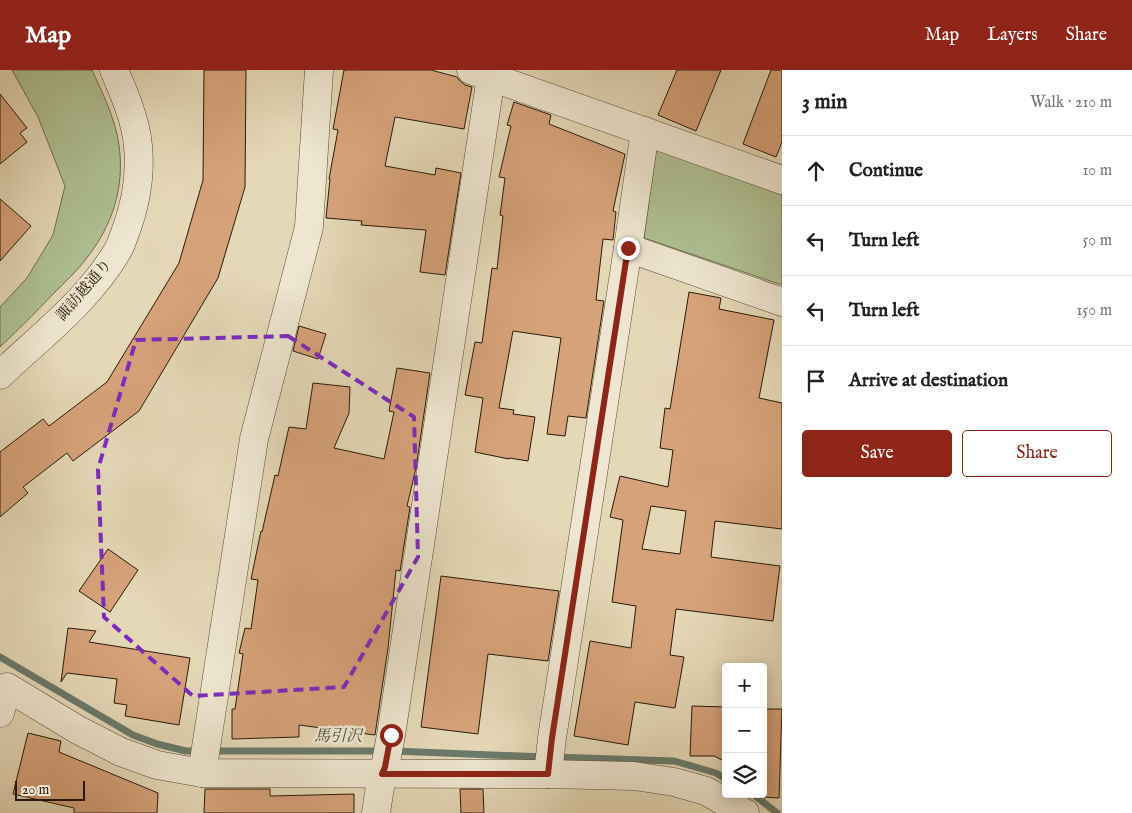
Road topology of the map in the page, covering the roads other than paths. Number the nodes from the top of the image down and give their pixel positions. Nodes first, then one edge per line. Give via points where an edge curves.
1 (114, 70) edge
2 (319, 70) edge
3 (485, 73) edge
4 (645, 131) junction
5 (782, 180) edge
6 (628, 248) junction
7 (782, 302) edge
8 (0, 375) edge
9 (0, 713) edge
10 (203, 768) junction
11 (384, 770) junction
12 (548, 770) junction
13 (376, 813) edge
14 (745, 813) edge

1 - 8 street, 諏訪越通り via 130,109 138,146 138,185 119,249 74,306
2 - 10 street via 309,227 254,439
3 - 4 street
3 - 11 street
4 - 5 street
4 - 6 street
6 - 7 street
6 - 12 street
9 - 10 street via 7,687 121,752 157,765
10 - 11 street
11 - 12 street
11 - 13 street
12 - 14 street via 674,782 706,791

